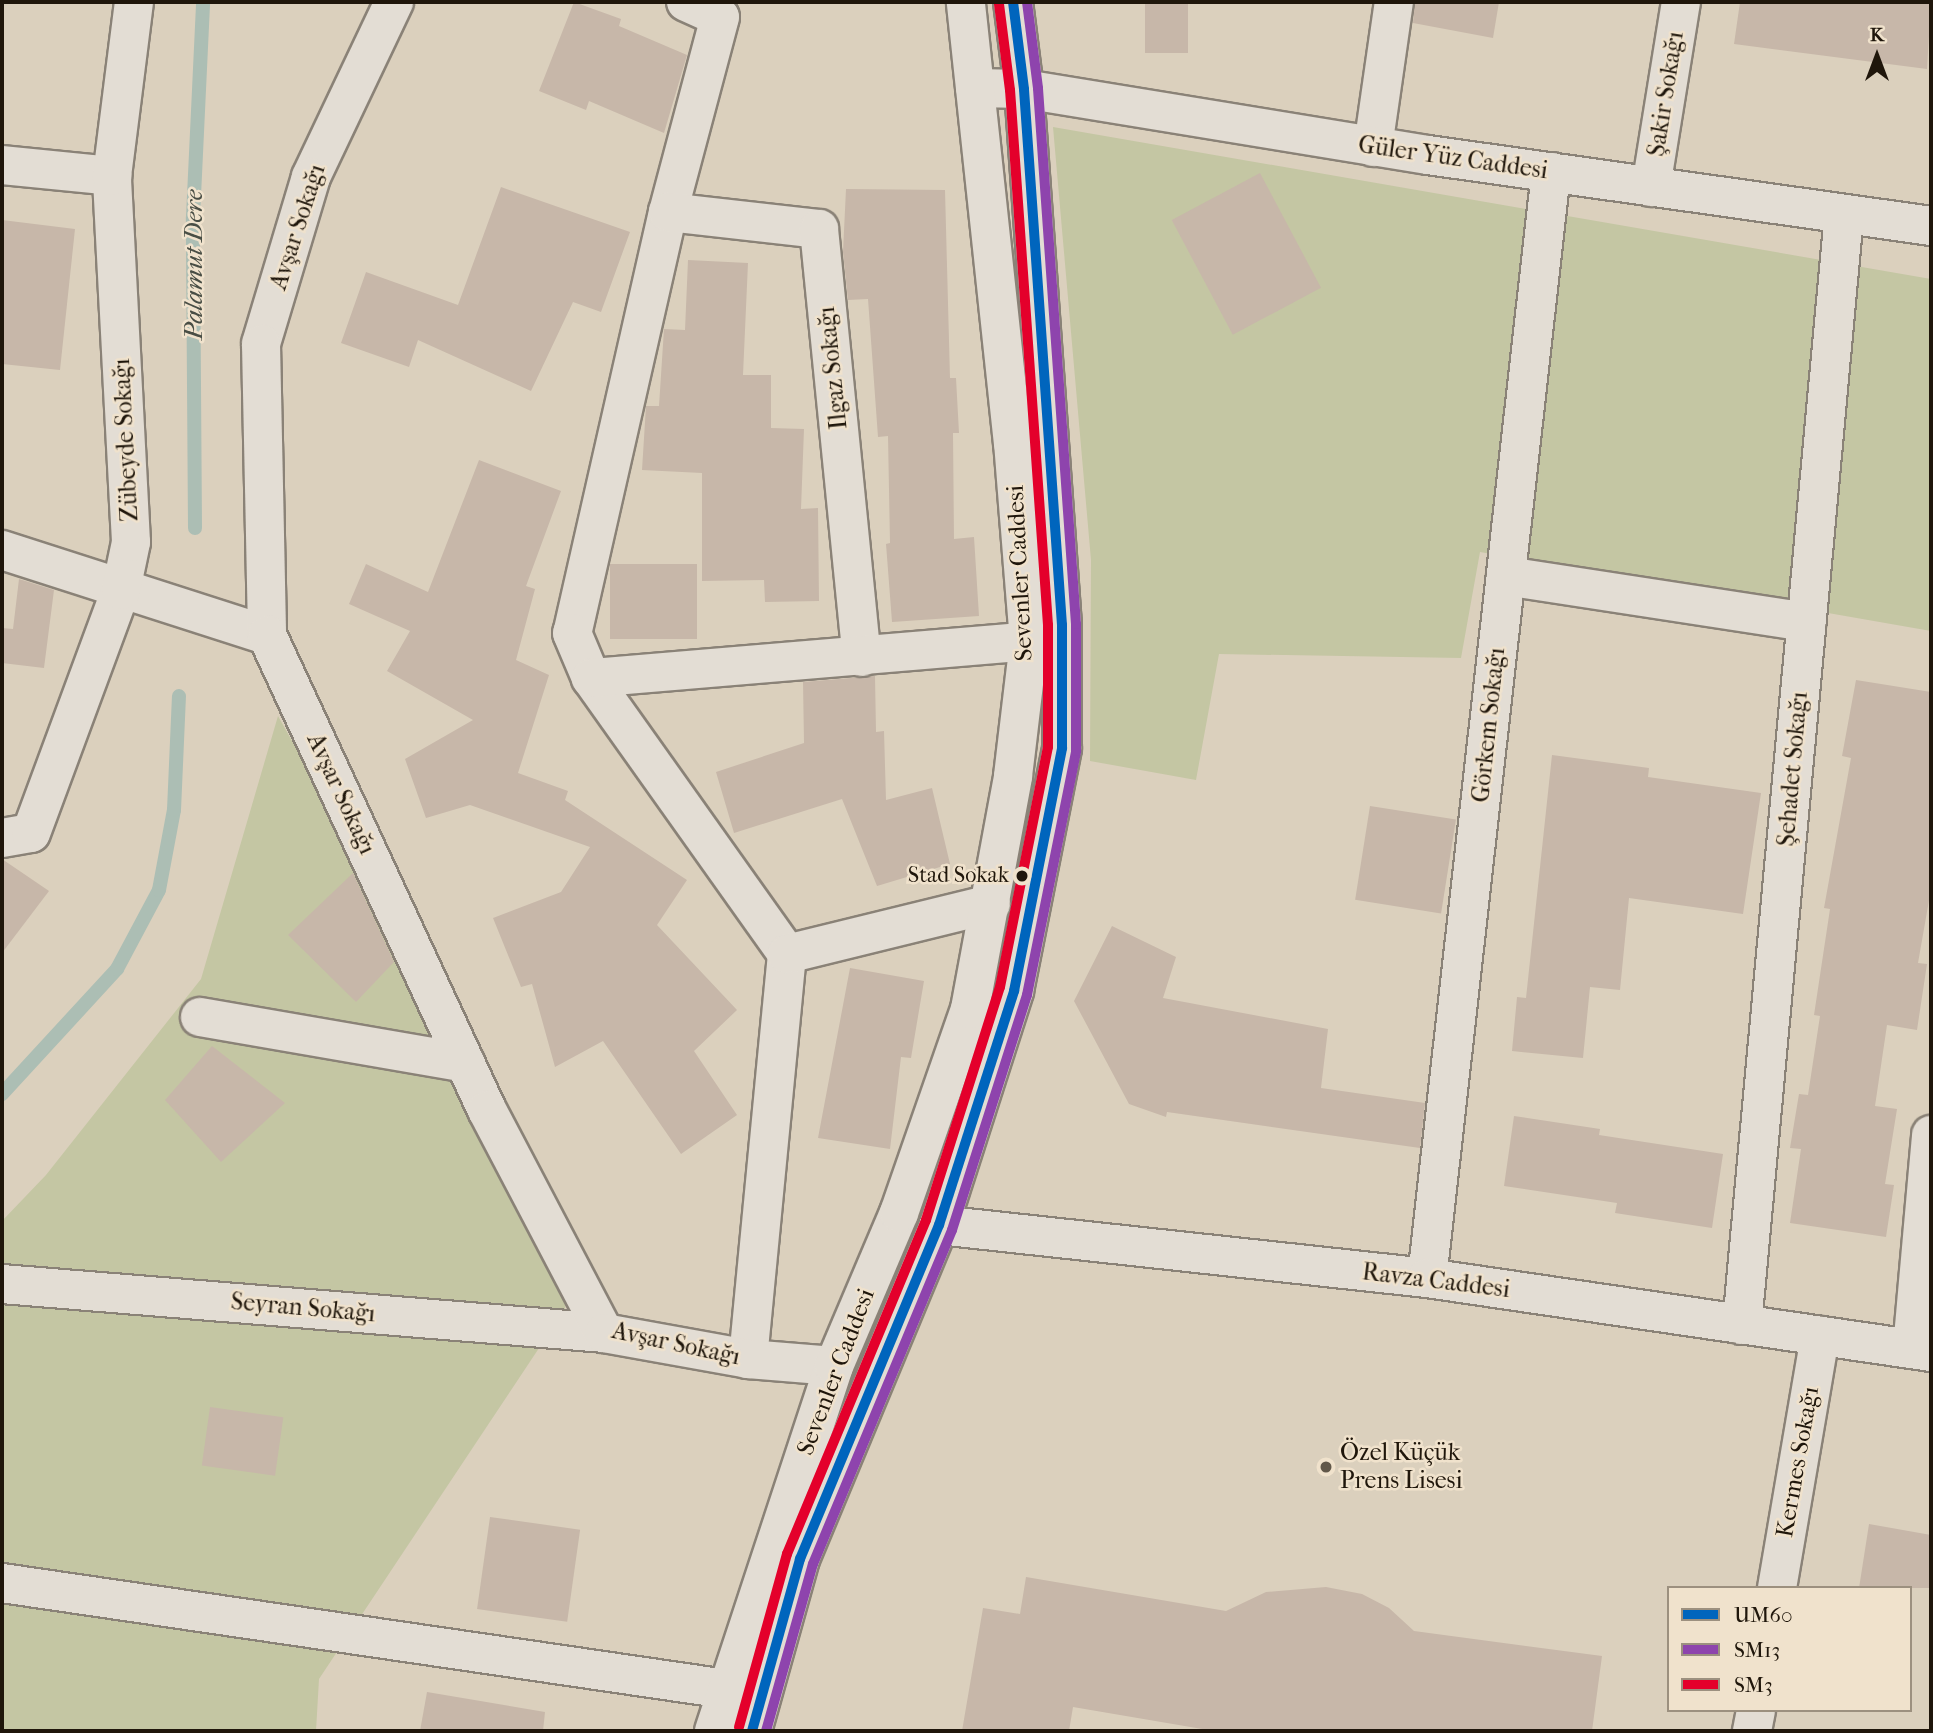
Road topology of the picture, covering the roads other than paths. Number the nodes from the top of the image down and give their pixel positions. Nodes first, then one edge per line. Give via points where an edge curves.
1 (134, 2) edge
2 (394, 2) edge
3 (686, 2) edge
4 (966, 2) edge
5 (1013, 2) edge
6 (1394, 2) edge
7 (1681, 2) edge
8 (723, 10) edge
9 (975, 88) junction
10 (1024, 89) junction
11 (1373, 147) junction
12 (2, 165) edge
13 (1551, 172) junction
14 (112, 176) junction
15 (1651, 187) junction
16 (668, 212) junction
17 (1844, 214) junction
18 (1931, 226) edge
19 (2, 550) edge
20 (1506, 576) junction
21 (121, 590) junction
22 (1807, 622) junction
23 (267, 635) junction
24 (1028, 641) junction
25 (862, 657) junction
26 (591, 678) junction
27 (2, 838) edge
28 (991, 904) junction
29 (788, 954) junction
30 (200, 1017) dead end
31 (465, 1063) junction
32 (1931, 1135) edge
33 (899, 1213) junction
34 (939, 1225) junction
35 (1427, 1278) junction
36 (2, 1284) edge
37 (1742, 1325) junction
38 (604, 1333) junction
39 (1820, 1336) junction
40 (1922, 1350) edge
41 (748, 1359) junction
42 (834, 1366) junction
43 (2, 1583) edge
44 (1777, 1586) edge
45 (726, 1689) junction
46 (1756, 1712) edge
47 (714, 1731) edge
48 (752, 1731) edge
49 (1752, 1731) edge

1 - 14 street, Zübeyde Sokağı
2 - 23 street, Avşar Sokağı via 311,177 261,344
3 - 8 street
4 - 9 street, Sevenler Caddesi
5 - 10 street, Sevenler Caddesi
6 - 11 street
7 - 15 street, Şakir Sokağı
8 - 16 street
9 - 10 street, Güler Yüz Caddesi
9 - 24 street, Sevenler Caddesi via 1013,444
10 - 11 street, Güler Yüz Caddesi
10 - 34 street, Sevenler Caddesi via 1062,625 1062,748 1014,990
11 - 13 street, Güler Yüz Caddesi
12 - 14 street
13 - 15 street, Güler Yüz Caddesi
13 - 20 street, Görkem Sokağı
14 - 21 street, Zübeyde Sokağı via 131,542
15 - 17 street, Güler Yüz Caddesi
16 - 25 street, Ilgaz Sokağı via 819,229
16 - 26 street via 572,633
17 - 18 street, Güler Yüz Caddesi
17 - 22 street, Şehadet Sokağı
19 - 21 street
20 - 22 street
20 - 35 street, Görkem Sokağı
21 - 23 street
21 - 27 street, Zübeyde Sokağı via 31,833
22 - 37 street, Şehadet Sokağı
23 - 31 street, Avşar Sokağı
24 - 25 street
24 - 28 street, Sevenler Caddesi via 1013,776
25 - 26 street
26 - 29 street
28 - 29 street
28 - 33 street, Sevenler Caddesi via 970,1009
29 - 41 street
30 - 31 street
31 - 38 street, Avşar Sokağı
32 - 40 street
33 - 34 street
33 - 42 street, Sevenler Caddesi
34 - 35 street, Ravza Caddesi
34 - 48 street, Sevenler Caddesi via 800,1559
35 - 37 street, Ravza Caddesi
36 - 38 street, Seyran Sokağı
37 - 39 street, Ravza Caddesi
38 - 41 street, Avşar Sokağı
39 - 40 street, Ravza Caddesi
39 - 44 street, Kermes Sokağı
41 - 42 street, Avşar Sokağı
42 - 45 street, Sevenler Caddesi
43 - 45 street
45 - 47 street, Sevenler Caddesi
46 - 49 street

